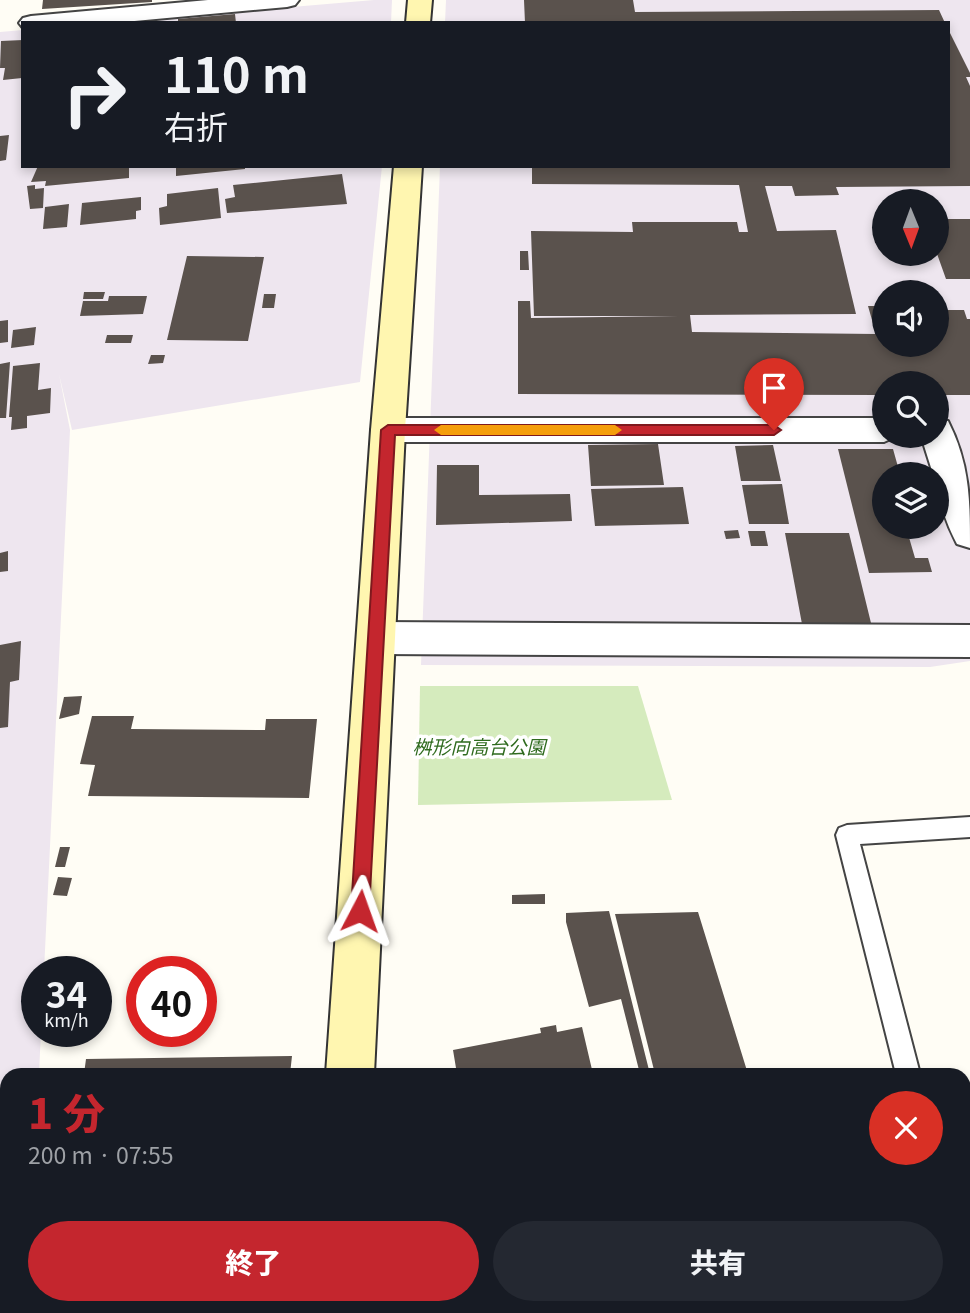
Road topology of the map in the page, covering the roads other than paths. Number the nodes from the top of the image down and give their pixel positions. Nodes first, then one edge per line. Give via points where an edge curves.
1 (287, 0) edge
2 (420, 0) edge
3 (238, 2) edge
4 (51, 21) edge
5 (418, 21) edge
6 (408, 168) edge
7 (388, 430) junction
8 (872, 430) edge
9 (942, 448) edge
10 (970, 534) edge
11 (377, 638) junction
12 (970, 641) edge
13 (970, 827) edge
14 (350, 1068) edge
15 (906, 1068) edge

1 - 3 street
2 - 5 street
3 - 4 street
6 - 7 street
7 - 8 street
7 - 11 street
9 - 10 street
11 - 12 street
11 - 14 street
13 - 15 lane via 847,835

